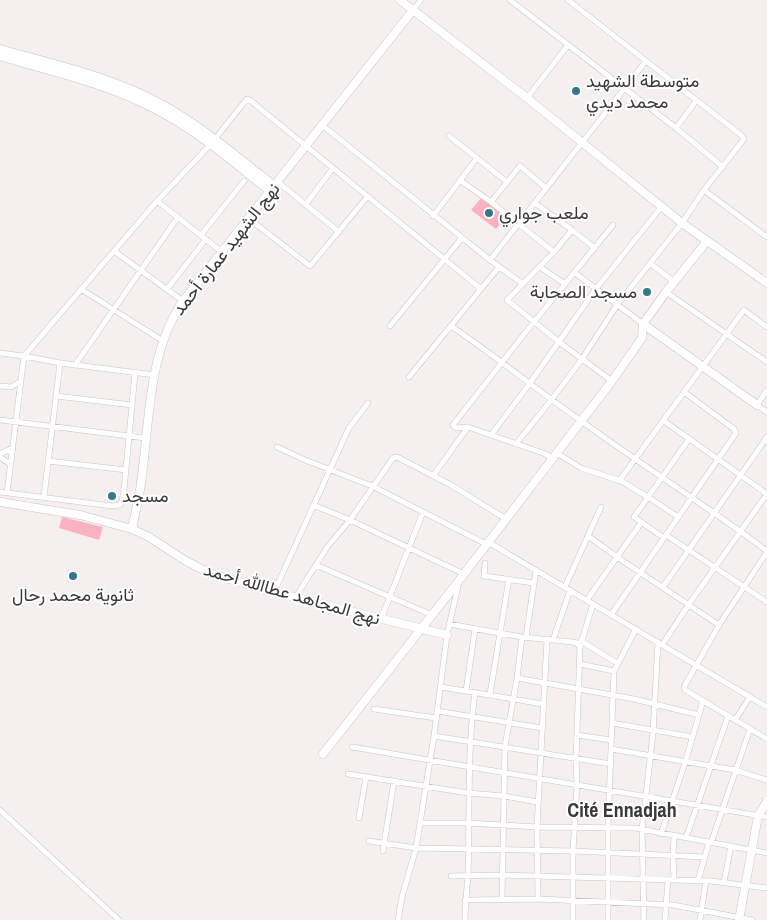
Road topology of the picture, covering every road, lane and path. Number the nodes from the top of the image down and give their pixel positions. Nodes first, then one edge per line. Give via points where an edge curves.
1 (400, 0) edge
2 (421, 0) edge
3 (510, 0) edge
4 (568, 0) edge
5 (413, 10) junction
6 (568, 45) junction
7 (0, 49) edge
8 (0, 56) edge
9 (646, 61) junction
10 (625, 88) junction
11 (527, 98) junction
12 (696, 101) junction
13 (322, 125) junction
14 (676, 128) junction
15 (450, 136) dead end
16 (212, 142) junction
17 (582, 143) junction
18 (307, 145) junction
19 (477, 158) junction
20 (722, 167) junction
21 (333, 168) junction
22 (244, 181) dead end
23 (461, 181) junction
24 (507, 182) junction
25 (274, 186) junction
26 (546, 188) junction
27 (704, 190) junction
28 (368, 196) junction
29 (157, 201) junction
30 (491, 202) junction
31 (536, 202) junction
32 (306, 204) junction
33 (662, 206) junction
34 (433, 216) junction
35 (178, 218) junction
36 (249, 219) junction
37 (682, 223) junction
38 (518, 224) junction
39 (613, 225) dead end
40 (572, 230) junction
41 (339, 232) junction
42 (201, 235) junction
43 (767, 237) edge
44 (206, 239) junction
45 (461, 239) junction
46 (707, 241) junction
47 (595, 248) junction
48 (114, 251) junction
49 (222, 252) junction
50 (554, 252) junction
51 (445, 259) junction
52 (490, 260) junction
53 (651, 264) junction
54 (499, 267) junction
55 (540, 267) junction
56 (141, 271) junction
57 (575, 273) junction
58 (674, 282) junction
59 (767, 283) edge
60 (523, 284) junction
61 (565, 284) junction
62 (81, 289) junction
63 (166, 289) junction
64 (481, 289) junction
65 (595, 290) junction
66 (666, 292) junction
67 (183, 301) junction
68 (617, 305) junction
69 (114, 310) junction
70 (534, 322) junction
71 (643, 324) junction
72 (390, 326) dead end
73 (451, 326) junction
74 (767, 327) edge
75 (726, 334) junction
76 (163, 341) junction
77 (558, 342) junction
78 (0, 353) edge
79 (24, 356) junction
80 (582, 359) junction
81 (502, 361) junction
82 (767, 362) edge
83 (60, 363) junction
84 (75, 365) junction
85 (702, 367) junction
86 (135, 373) junction
87 (155, 375) junction
88 (409, 377) dead end
89 (612, 380) junction
90 (19, 382) junction
91 (530, 383) junction
92 (0, 386) edge
93 (11, 388) junction
94 (767, 390) edge
95 (684, 392) junction
96 (56, 396) junction
97 (18, 397) junction
98 (552, 400) junction
99 (368, 403) dead end
100 (132, 405) junction
101 (756, 405) junction
102 (767, 412) edge
103 (0, 420) edge
104 (581, 421) junction
105 (664, 421) junction
106 (15, 422) junction
107 (52, 426) junction
108 (468, 427) junction
109 (491, 435) junction
110 (128, 436) junction
111 (767, 436) edge
112 (145, 438) junction
113 (689, 439) junction
114 (516, 444) junction
115 (277, 447) dead end
116 (12, 448) junction
117 (557, 453) junction
118 (0, 455) edge
119 (636, 458) junction
120 (718, 459) junction
121 (48, 461) junction
122 (550, 462) junction
123 (10, 464) junction
124 (126, 470) junction
125 (329, 470) junction
126 (740, 474) junction
127 (433, 476) junction
128 (662, 476) junction
129 (619, 481) junction
130 (372, 486) junction
131 (0, 492) edge
132 (6, 493) junction
133 (767, 494) edge
134 (692, 496) junction
135 (44, 497) junction
136 (648, 497) junction
137 (0, 502) edge
138 (313, 505) junction
139 (601, 507) dead end
140 (423, 512) junction
141 (713, 512) junction
142 (678, 517) junction
143 (506, 519) junction
144 (350, 520) junction
145 (641, 523) junction
146 (132, 529) junction
147 (740, 531) junction
148 (588, 536) junction
149 (665, 536) junction
150 (487, 543) junction
151 (409, 548) junction
152 (688, 550) junction
153 (767, 551) edge
154 (617, 557) junction
155 (764, 561) edge
156 (485, 563) dead end
157 (316, 565) junction
158 (715, 567) junction
159 (536, 570) junction
160 (641, 572) junction
161 (462, 577) junction
162 (509, 579) junction
163 (534, 583) junction
164 (743, 586) junction
165 (663, 587) junction
166 (567, 588) junction
167 (274, 592) junction
168 (389, 596) junction
169 (296, 598) junction
170 (587, 600) junction
171 (767, 602) edge
172 (593, 604) junction
173 (689, 604) junction
174 (432, 615) junction
175 (611, 615) junction
176 (381, 619) junction
177 (449, 624) junction
178 (718, 626) junction
179 (422, 629) junction
180 (475, 629) junction
181 (636, 630) junction
182 (500, 633) junction
183 (447, 635) junction
184 (524, 637) junction
185 (550, 640) junction
186 (580, 644) junction
187 (660, 644) junction
188 (617, 663) junction
189 (580, 664) junction
190 (697, 665) junction
191 (614, 670) junction
192 (518, 678) junction
193 (544, 684) junction
194 (440, 687) junction
195 (579, 689) junction
196 (466, 691) junction
197 (475, 692) junction
198 (490, 694) junction
199 (613, 695) junction
200 (750, 697) junction
201 (513, 699) junction
202 (703, 701) junction
203 (654, 703) junction
204 (543, 704) junction
205 (767, 707) edge
206 (374, 709) dead end
207 (437, 712) junction
208 (699, 715) junction
209 (728, 716) junction
210 (472, 717) junction
211 (436, 718) junction
212 (735, 720) junction
213 (508, 723) junction
214 (612, 723) junction
215 (542, 728) junction
216 (750, 729) junction
217 (653, 730) junction
218 (577, 735) junction
219 (434, 736) junction
220 (693, 737) junction
221 (767, 739) edge
222 (612, 740) junction
223 (470, 741) junction
224 (505, 746) junction
225 (352, 747) dead end
226 (611, 750) junction
227 (541, 753) junction
228 (323, 754) dead end
229 (650, 756) junction
230 (576, 759) junction
231 (429, 760) junction
232 (685, 763) junction
233 (611, 764) junction
234 (710, 766) junction
235 (469, 767) junction
236 (735, 770) junction
237 (505, 773) junction
238 (348, 774) dead end
239 (366, 777) junction
240 (540, 779) junction
241 (767, 780) edge
242 (394, 781) junction
243 (577, 784) junction
244 (424, 786) junction
245 (610, 790) junction
246 (468, 793) junction
247 (504, 796) junction
248 (646, 796) junction
249 (672, 800) junction
250 (767, 801) edge
251 (538, 802) junction
252 (697, 805) junction
253 (722, 809) junction
254 (0, 810) edge
255 (758, 816) junction
256 (767, 817) edge
257 (359, 818) dead end
258 (420, 823) junction
259 (468, 823) junction
260 (503, 825) junction
261 (537, 826) junction
262 (574, 827) junction
263 (608, 828) junction
264 (642, 830) junction
265 (661, 834) junction
266 (674, 836) junction
267 (686, 838) junction
268 (369, 841) dead end
269 (385, 843) junction
270 (710, 843) junction
271 (731, 846) junction
272 (416, 848) junction
273 (468, 849) junction
274 (502, 850) junction
275 (537, 850) junction
276 (752, 850) junction
277 (383, 851) dead end
278 (573, 851) junction
279 (608, 852) junction
280 (767, 853) edge
281 (643, 854) junction
282 (673, 856) junction
283 (704, 857) junction
284 (501, 875) junction
285 (451, 876) dead end
286 (468, 876) junction
287 (537, 876) junction
288 (573, 877) junction
289 (607, 878) junction
290 (644, 880) junction
291 (671, 880) junction
292 (698, 881) junction
293 (706, 881) junction
294 (724, 882) junction
295 (745, 885) junction
296 (767, 888) edge
297 (502, 899) junction
298 (538, 899) junction
299 (465, 900) junction
300 (573, 901) junction
301 (608, 902) junction
302 (644, 904) junction
303 (667, 905) junction
304 (701, 910) junction
305 (739, 919) edge
306 (119, 920) edge
307 (398, 920) edge
308 (465, 920) edge
309 (573, 920) edge
310 (608, 920) edge
311 (644, 920) edge
312 (665, 920) edge
313 (700, 920) edge
314 (752, 920) edge

1 - 5 street
2 - 5 street
3 - 6 street
4 - 9 street
5 - 11 street
5 - 13 street, نهج الشهيد عمارة أحمد
6 - 10 street
6 - 11 street
7 - 16 street via 100,78 141,94 182,116
8 - 16 street via 138,100
9 - 10 street
9 - 12 street
10 - 14 street
10 - 17 street
11 - 17 street
12 - 14 street
12 - 20 street via 743,138
13 - 18 street, نهج الشهيد عمارة أحمد
13 - 34 street
14 - 20 street
15 - 19 street
16 - 18 street via 249,99
16 - 25 street
16 - 29 street
17 - 26 street
17 - 33 street
18 - 21 street
18 - 25 street, نهج الشهيد عمارة أحمد
19 - 23 street
19 - 24 street
20 - 27 street
21 - 28 street
21 - 32 street
22 - 42 street
23 - 30 street
23 - 34 street
24 - 26 street via 520,166
24 - 30 street
25 - 32 street
25 - 36 street, نهج الشهيد عمارة أحمد
26 - 31 street
27 - 37 street
27 - 43 street
28 - 41 street
28 - 51 street
29 - 35 street
29 - 48 street
30 - 38 street
31 - 38 street
31 - 40 street
32 - 41 street
33 - 37 street
33 - 65 street
34 - 45 street
35 - 42 street
35 - 56 street
36 - 41 street via 309,266
36 - 49 street, نهج الشهيد عمارة أحمد
37 - 46 street
37 - 53 street
38 - 50 street
38 - 52 street
39 - 47 street
40 - 47 street
40 - 50 street
42 - 44 street
44 - 49 street
44 - 63 street
45 - 51 street
45 - 52 street
46 - 58 street
46 - 59 street
47 - 57 street
48 - 56 street
48 - 62 street
49 - 67 street, نهج الشهيد عمارة أحمد
50 - 55 street
51 - 64 street
51 - 72 street
52 - 54 street
53 - 58 street
53 - 68 street
54 - 60 street
54 - 64 street
55 - 60 street
55 - 61 street
56 - 63 street
56 - 69 street
57 - 61 street
57 - 65 street
58 - 66 street
60 - 70 street via 508,300
61 - 70 street
62 - 69 street
62 - 79 street
63 - 67 street
64 - 73 street
65 - 68 street
65 - 77 street
66 - 71 street
66 - 75 street
67 - 76 street, نهج الشهيد عمارة أحمد
68 - 71 street
68 - 80 street
69 - 76 street
69 - 84 street
70 - 77 street
70 - 81 street
71 - 85 street
71 - 89 street via 642,338
73 - 81 street
73 - 88 street
74 - 75 street via 744,310
75 - 82 street
75 - 85 street
76 - 87 street, نهج الشهيد عمارة أحمد
77 - 80 street
77 - 91 street
78 - 79 street
79 - 83 street
79 - 90 street
80 - 89 street
80 - 98 street
81 - 91 street
81 - 108 street via 453,425 456,428
83 - 84 street
83 - 96 street
84 - 86 street
85 - 95 street
85 - 101 street
86 - 87 street
86 - 100 street
87 - 112 street, نهج الشهيد عمارة أحمد
89 - 104 street
90 - 93 street
90 - 97 street
91 - 98 street
91 - 109 street
92 - 93 street
93 - 97 street
94 - 101 street
95 - 105 street
95 - 120 street via 736,431
96 - 100 street
96 - 107 street
97 - 106 street
98 - 104 street
98 - 114 street
99 - 125 street via 349,428
100 - 110 street
101 - 102 street
103 - 106 street
104 - 117 street
104 - 119 street
105 - 113 street
105 - 119 street
106 - 107 street
106 - 116 street
107 - 110 street
107 - 121 street
108 - 109 street
108 - 127 street
109 - 114 street
110 - 112 street
110 - 124 street
111 - 126 street
112 - 146 street, نهج الشهيد عمارة أحمد
113 - 120 street
113 - 128 street
114 - 122 street via 549,456
115 - 125 street
116 - 118 street
116 - 123 street
117 - 122 street
117 - 129 street via 581,468
118 - 123 street
119 - 128 street
119 - 129 street
120 - 126 street
120 - 134 street
121 - 124 street
121 - 135 street
122 - 143 street
123 - 132 street
124 - 135 street via 122,501 118,506
125 - 130 street
125 - 138 street
126 - 133 street
126 - 141 street
127 - 130 street via 397,457 391,460
127 - 143 street
128 - 134 street
128 - 136 street
129 - 136 street
130 - 140 street
130 - 144 street
131 - 132 street
132 - 135 street
133 - 147 street
134 - 141 street
134 - 142 street
136 - 142 street
136 - 145 street via 634,518
137 - 146 street, نهج المجاهد عطاالله أحمد via 80,515
138 - 144 street
138 - 167 street
139 - 148 street
140 - 150 street
140 - 151 street
141 - 147 street
141 - 152 street
142 - 149 street
143 - 150 street
144 - 151 street
144 - 157 street
145 - 149 street
145 - 154 street
146 - 167 street, نهج المجاهد عطاالله أحمد via 209,573
147 - 153 street
147 - 158 street
148 - 154 street
148 - 166 street
149 - 152 street
149 - 160 street
150 - 159 street
150 - 161 street
151 - 161 street
151 - 168 street
152 - 158 street
152 - 165 street
153 - 155 street
154 - 160 street
154 - 170 street
155 - 164 street
156 - 162 street via 484,576
157 - 168 street
157 - 169 street
158 - 164 street
158 - 173 street
159 - 163 street
159 - 166 street
160 - 165 street
160 - 175 street
161 - 174 street
161 - 177 street
162 - 163 street
162 - 182 street
163 - 184 street
164 - 171 street
164 - 178 street
165 - 173 street
166 - 170 street
166 - 185 street
167 - 169 street, نهج المجاهد عطاالله أحمد
168 - 174 street
168 - 176 street
169 - 176 street, نهج المجاهد عطاالله أحمد
170 - 172 street
172 - 175 street
172 - 186 street
173 - 178 street
173 - 187 street
174 - 179 street
175 - 181 street
176 - 179 street, نهج المجاهد عطاالله أحمد
177 - 180 street
177 - 183 street
178 - 190 street
179 - 183 street, نهج المجاهد عطاالله أحمد
179 - 228 street
180 - 182 street
180 - 196 street
181 - 187 street
181 - 188 street
182 - 184 street
182 - 198 street
183 - 194 street
184 - 185 street
184 - 192 street
185 - 186 street
185 - 193 street
186 - 188 street
186 - 189 street
187 - 190 street
187 - 203 street
188 - 191 street
189 - 191 street
189 - 195 street
190 - 200 street
190 - 202 street via 684,687
191 - 199 street
192 - 193 street
192 - 201 street
193 - 195 street
193 - 204 street
194 - 196 street
194 - 207 street
195 - 199 street
195 - 218 street
196 - 197 street
197 - 198 street
197 - 210 street
198 - 201 street
199 - 203 street
199 - 214 street
200 - 205 street
200 - 212 street
201 - 204 street
201 - 213 street
202 - 208 street
202 - 209 street
203 - 208 street
203 - 217 street
204 - 215 street
206 - 211 street
207 - 210 street
207 - 211 street
208 - 220 street
209 - 212 street
209 - 234 street
210 - 213 street
210 - 223 street
211 - 219 street
212 - 216 street
213 - 215 street
213 - 224 street
214 - 217 street
214 - 222 street
215 - 227 street
216 - 221 street
216 - 236 street
217 - 220 street
217 - 229 street
218 - 222 street
218 - 230 street
219 - 223 street
219 - 231 street
220 - 232 street
222 - 226 street
223 - 224 street
223 - 235 street
224 - 227 street
224 - 237 street
225 - 231 street
226 - 229 street
226 - 233 street
227 - 230 street
227 - 240 street
229 - 232 street
229 - 248 street
230 - 233 street
230 - 243 street
231 - 235 street
231 - 244 street
232 - 234 street
232 - 249 street
233 - 245 street
234 - 236 street
234 - 252 street
235 - 237 street
235 - 246 street
236 - 241 street
236 - 253 street
237 - 240 street
237 - 247 street
238 - 239 street
239 - 242 street
239 - 257 street
240 - 243 street
240 - 251 street
242 - 244 street
242 - 269 street
243 - 245 street
243 - 262 street
244 - 246 street
244 - 258 street
245 - 248 street
245 - 263 street
246 - 247 street
246 - 259 street
247 - 251 street
247 - 260 street
248 - 249 street
248 - 264 street
249 - 252 street
249 - 265 street
250 - 255 street
251 - 261 street
252 - 253 street
252 - 267 street
253 - 255 street
253 - 270 street
254 - 306 street
255 - 256 street
255 - 276 street
258 - 259 street
258 - 272 street
259 - 260 street
259 - 273 street
260 - 261 street
260 - 274 street
261 - 262 street
261 - 275 street
262 - 263 street
262 - 278 street
263 - 264 street
263 - 279 street
264 - 265 street
264 - 281 street
265 - 266 street
266 - 267 street
266 - 282 street
267 - 270 street
268 - 269 street
269 - 272 street
269 - 277 street
270 - 271 street
270 - 283 street
271 - 276 street
271 - 294 street
272 - 273 street
272 - 307 street
273 - 274 street
273 - 286 street
274 - 275 street
274 - 284 street
275 - 278 street
275 - 287 street
276 - 280 street
276 - 295 street
278 - 279 street
278 - 288 street
279 - 281 street
279 - 289 street
281 - 282 street
281 - 290 street
282 - 283 street
282 - 291 street
283 - 292 street
284 - 286 street
284 - 287 street
284 - 297 street
285 - 286 street
286 - 299 street
287 - 288 street
287 - 298 street
288 - 289 street
288 - 300 street
289 - 290 street
289 - 301 street
290 - 291 street
290 - 302 street
291 - 292 street
291 - 303 street
292 - 293 street
293 - 294 street
293 - 304 street
294 - 295 street
295 - 296 street
295 - 305 street
297 - 298 street
297 - 299 street
298 - 300 street
299 - 308 street
300 - 301 street
300 - 309 street
301 - 302 street
301 - 310 street
302 - 303 street
302 - 311 street
303 - 304 street
303 - 312 street
304 - 305 street
304 - 313 street
305 - 314 street

